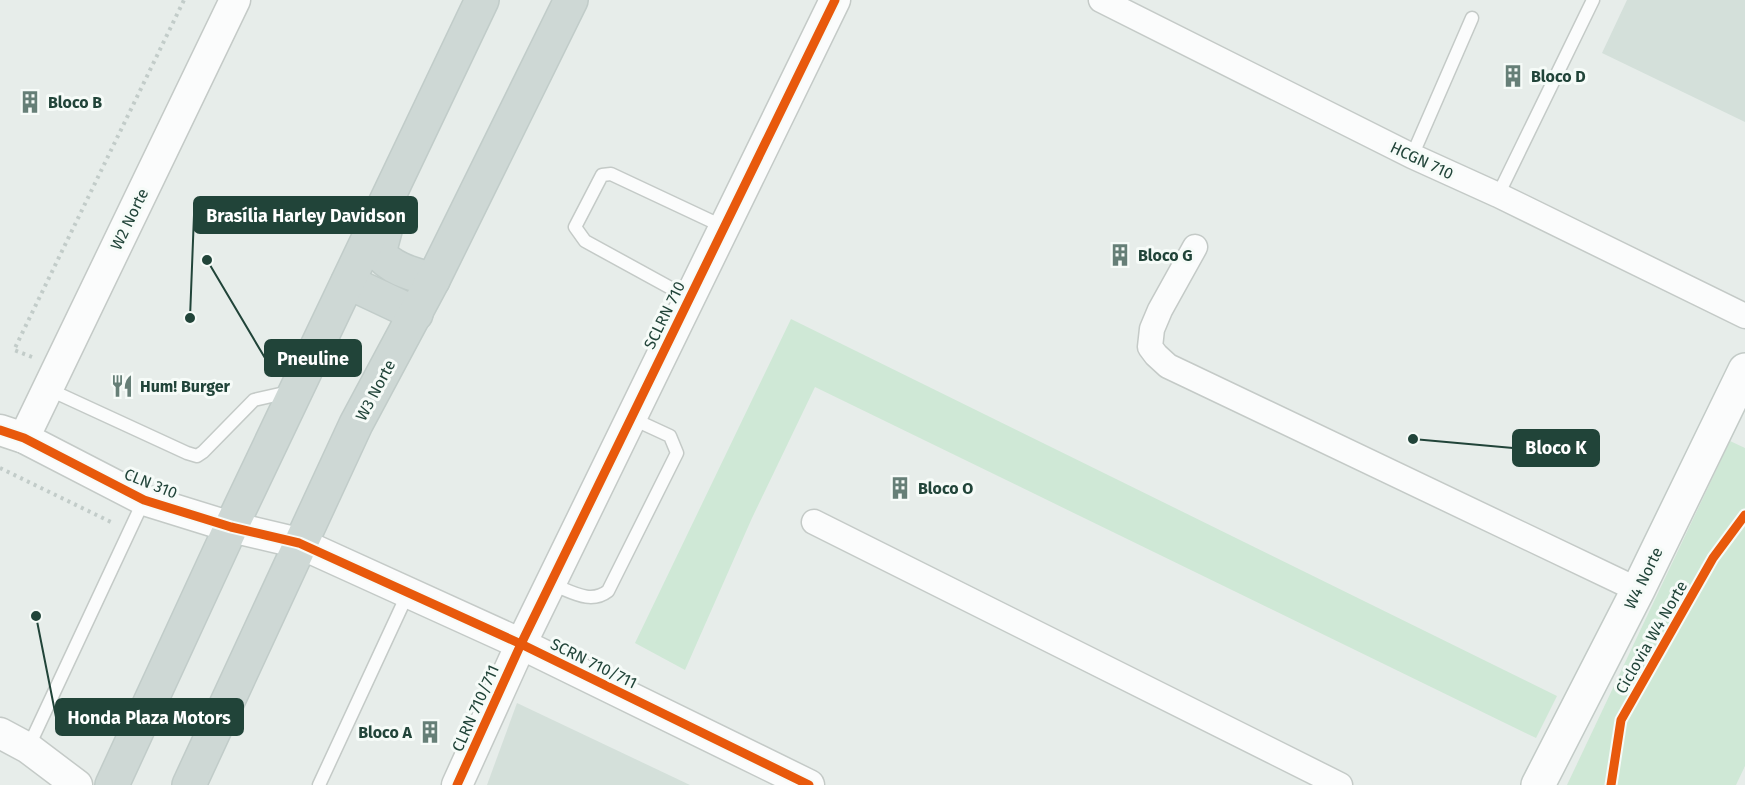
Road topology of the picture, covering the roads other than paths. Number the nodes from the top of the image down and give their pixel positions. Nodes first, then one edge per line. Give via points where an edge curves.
1 (235, 0) edge
2 (482, 0) edge
3 (571, 0) edge
4 (835, 0) edge
5 (1101, 0) edge
6 (1593, 0) edge
7 (1472, 18) dead end
8 (1412, 156) junction
9 (400, 171) junction
10 (1498, 195) junction
11 (724, 227) junction
12 (1195, 247) dead end
13 (433, 280) junction
14 (348, 282) junction
15 (689, 298) junction
16 (416, 314) junction
17 (1745, 316) edge
18 (1745, 369) edge
19 (38, 378) junction
20 (296, 391) junction
21 (631, 418) junction
22 (12, 434) edge
23 (144, 500) junction
24 (814, 522) dead end
25 (231, 527) junction
26 (299, 543) junction
27 (550, 584) junction
28 (1638, 590) junction
29 (408, 593) junction
30 (521, 644) junction
31 (0, 733) edge
32 (28, 747) junction
33 (77, 785) edge
34 (112, 785) edge
35 (189, 785) edge
36 (320, 785) edge
37 (457, 785) edge
38 (809, 785) edge
39 (1340, 785) edge
40 (1538, 785) edge

1 - 19 street, W2 Norte
2 - 9 main road
3 - 13 main road, W3 Norte
4 - 11 street, SCLRN 710
5 - 8 street, HCGN 710
6 - 10 lane
7 - 8 lane
8 - 10 street, HCGN 710
9 - 13 main road via 380,254 396,268
9 - 14 main road
10 - 17 street, HCGN 710
11 - 15 street, SCLRN 710
11 - 15 lane via 611,174 602,175 575,227 585,242
12 - 28 street via 1152,329 1150,347 1168,366
13 - 16 main road, W3 Norte
14 - 16 main road
14 - 20 main road
15 - 21 street, SCLRN 710
16 - 26 main road, W3 Norte via 356,424
18 - 28 main road, W4 Norte
19 - 20 lane via 197,456 254,400
19 - 22 street, W2 Norte
20 - 25 main road
21 - 27 street, SCLRN 710
21 - 27 lane via 670,436 677,453 608,591 592,599
22 - 23 street, CLN 310
23 - 25 street, CLN 310
23 - 32 lane
24 - 39 street
25 - 26 street, CLN 310
25 - 34 main road
26 - 29 street, SCRN 710/711
26 - 35 main road, W3 Norte
27 - 30 street, SCLRN 710
28 - 40 main road, W4 Norte
29 - 30 street, SCRN 710/711
29 - 36 lane
30 - 37 street, CLRN 710/711
30 - 38 street, SCRN 710/711
31 - 32 street
32 - 33 street

